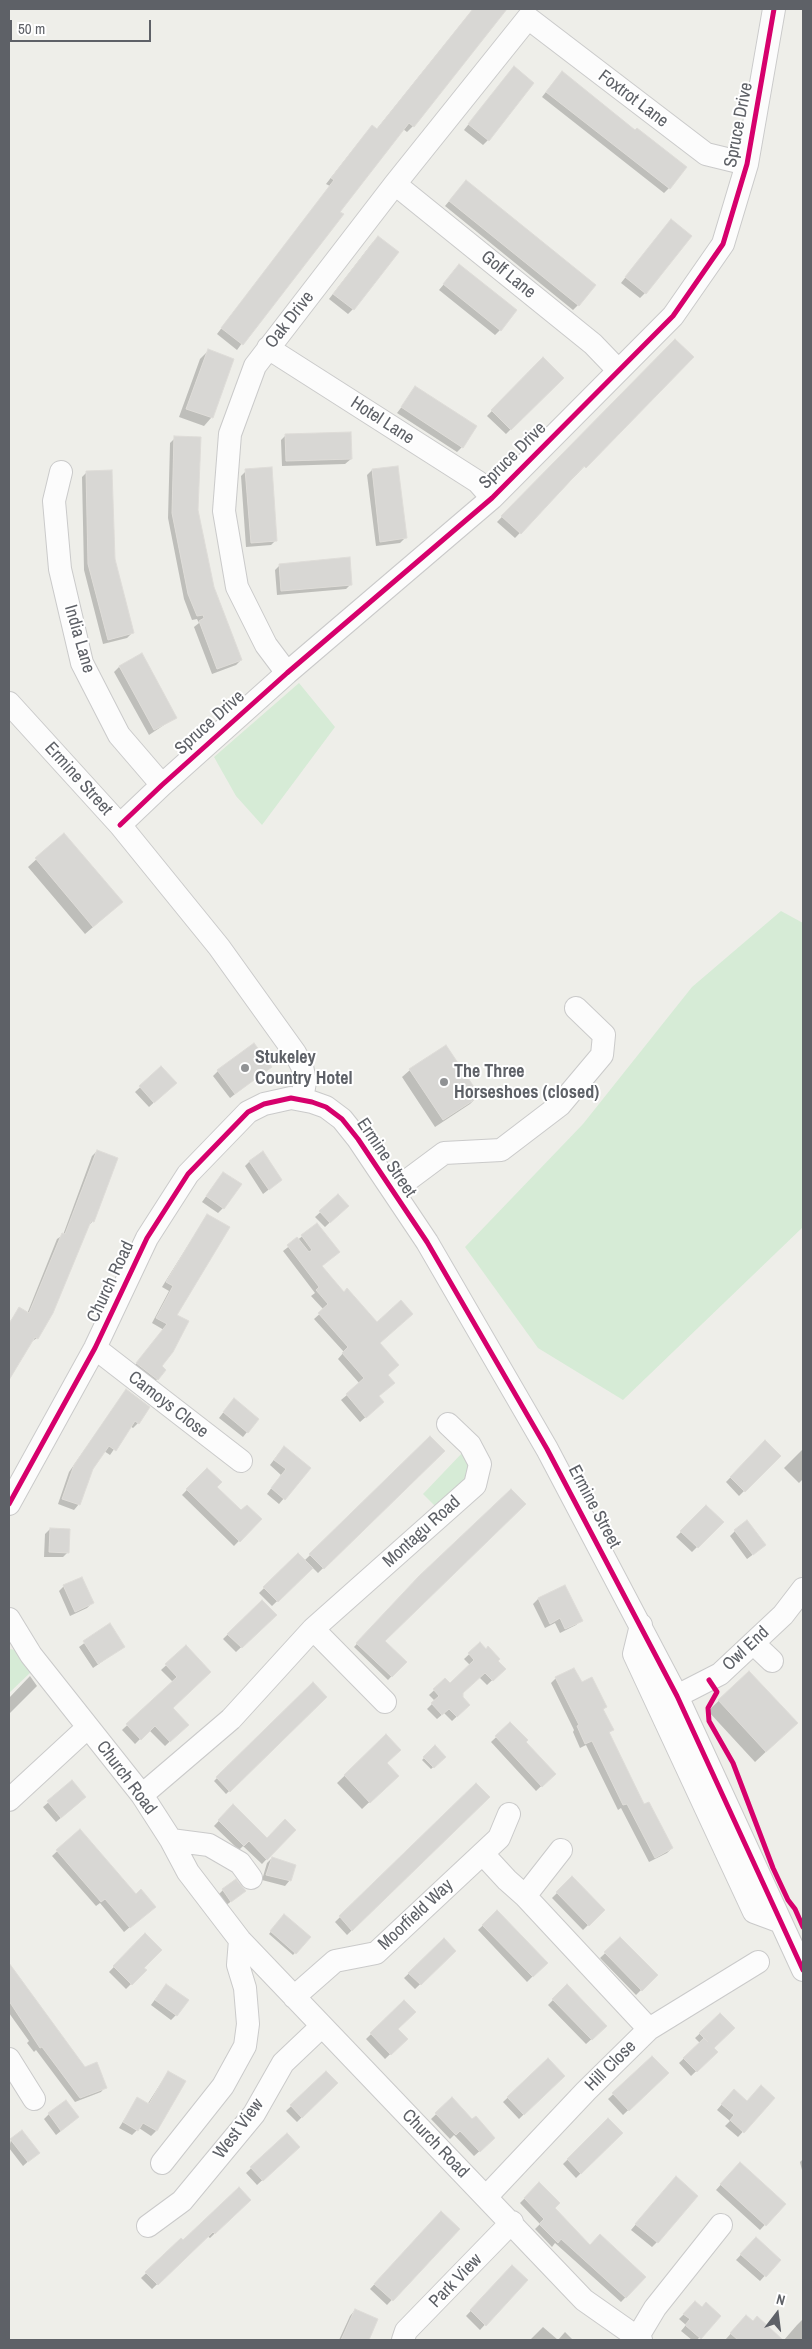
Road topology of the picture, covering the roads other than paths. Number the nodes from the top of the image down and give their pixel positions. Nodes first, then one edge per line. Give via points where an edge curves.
1 (774, 9) edge
2 (528, 18) joint
3 (747, 164) junction
4 (395, 184) junction
5 (268, 348) junction
6 (618, 370) junction
7 (61, 472) dead end
8 (492, 498) junction
9 (287, 673) junction
10 (9, 703) edge
11 (162, 785) junction
12 (120, 825) junction
13 (576, 1008) dead end
14 (302, 1099) junction
15 (393, 1191) junction
16 (95, 1348) junction
17 (448, 1424) dead end
18 (241, 1461) dead end
19 (9, 1504) edge
20 (803, 1589) edge
21 (9, 1619) edge
22 (641, 1625) junction
23 (313, 1629) junction
24 (753, 1643) junction
25 (772, 1661) dead end
26 (677, 1696) junction
27 (385, 1702) dead end
28 (87, 1728) junction
29 (142, 1795) junction
30 (9, 1800) edge
31 (510, 1814) dead end
32 (171, 1840) junction
33 (561, 1850) dead end
34 (483, 1854) junction
35 (251, 1878) dead end
36 (526, 1896) junction
37 (781, 1922) junction
38 (240, 1940) junction
39 (758, 1962) dead end
40 (803, 1970) edge
41 (294, 1997) junction
42 (322, 2026) junction
43 (649, 2029) junction
44 (9, 2059) edge
45 (34, 2100) dead end
46 (162, 2163) dead end
47 (486, 2197) junction
48 (512, 2222) junction
49 (721, 2224) dead end
50 (148, 2226) dead end
51 (639, 2339) edge
52 (403, 2340) edge

1 - 3 street, Spruce Drive
2 - 3 street, Foxtrot Lane via 706,154
2 - 4 street, Oak Drive
3 - 6 street, Spruce Drive via 722,244 673,316
4 - 5 street, Oak Drive
4 - 6 street, Golf Lane via 593,344
5 - 8 street, Hotel Lane via 478,482
5 - 9 street, Oak Drive via 255,366 230,434 224,511 237,587 266,645
6 - 8 street, Spruce Drive
7 - 11 street, India Lane via 54,501 60,569 82,663 119,735
8 - 9 street, Spruce Drive
9 - 11 street, Spruce Drive
10 - 12 street, Ermine Street
11 - 12 street, Spruce Drive
12 - 14 street, Ermine Street via 220,947 295,1053 306,1082
13 - 15 street via 604,1035 602,1055 560,1104 501,1150 444,1153
14 - 15 street, Ermine Street via 319,1104 342,1118
14 - 16 street, Church Road via 278,1100 248,1112 188,1174 147,1238
15 - 22 street, Ermine Street via 509,1380
16 - 18 street, Camoys Close
16 - 19 street, Church Road
17 - 23 street, Montagu Road via 470,1445 480,1464 475,1485
20 - 24 street, Owl End
21 - 28 street, Church Road via 31,1655
22 - 26 street, Ermine Street
22 - 37 street via 634,1654 754,1912
23 - 27 street
23 - 29 street, Montagu Road via 230,1719
24 - 25 street
24 - 26 street, Owl End via 720,1674
26 - 37 street, Ermine Street
28 - 29 street, Church Road
28 - 30 street
29 - 32 street, Church Road
31 - 34 street, Moorfield Way via 499,1838
32 - 35 street via 209,1845 240,1863
32 - 38 street, Church Road via 188,1872
33 - 36 street
34 - 36 street
34 - 41 street, Moorfield Way via 376,1953 334,1961
36 - 43 street
37 - 40 street, Ermine Street
38 - 41 street, Church Road
38 - 46 street via 238,1965 245,1988 248,2024 245,2046 223,2086
39 - 43 street, Hill Close
41 - 42 street, Church Road
42 - 47 street, Church Road
42 - 50 street, West View via 283,2063 254,2114 182,2201
43 - 47 street, Hill Close
44 - 45 street
47 - 48 street, Church Road
48 - 51 street, Church Road via 584,2300
48 - 52 street, Park View via 406,2331
49 - 51 street, Church Road via 655,2308

